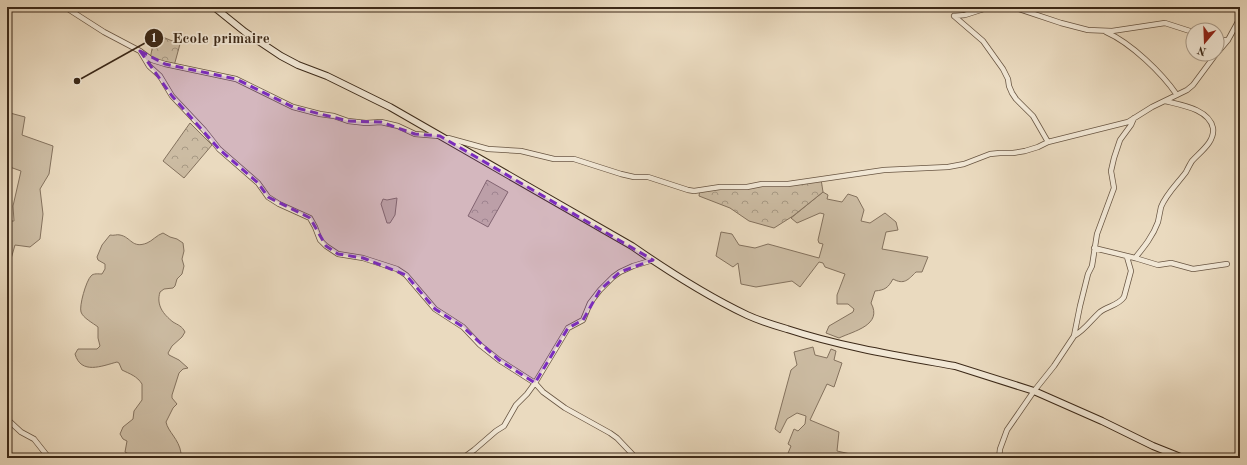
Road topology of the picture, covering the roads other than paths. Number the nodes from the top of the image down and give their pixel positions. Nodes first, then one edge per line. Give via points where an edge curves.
1 (65, 7) edge
2 (214, 7) edge
3 (990, 7) edge
4 (1013, 7) edge
5 (1240, 18) edge
6 (1185, 29) edge
7 (1105, 32) junction
8 (1228, 40) joint
9 (1225, 44) edge
10 (140, 51) junction
11 (1210, 62) edge
12 (1177, 95) junction
13 (1165, 101) junction
14 (1134, 118) junction
15 (440, 136) junction
16 (1048, 142) junction
17 (1094, 248) junction
18 (1127, 257) junction
19 (1135, 258) junction
20 (653, 260) junction
21 (1227, 264) dead end
22 (1074, 336) junction
23 (535, 383) junction
24 (1034, 391) junction
25 (7, 419) edge
26 (49, 458) edge
27 (463, 458) edge
28 (636, 458) edge
29 (999, 458) edge
30 (1183, 458) edge

1 - 10 street
2 - 15 street via 281,56 390,107
3 - 16 street via 954,16 983,41 1003,69 1012,93 1034,116
4 - 7 street via 1061,23
5 - 8 street
6 - 7 street via 1165,22
7 - 12 street via 1113,35 1142,58 1163,77
8 - 9 street
10 - 15 street via 152,60 165,64 236,79 293,107 348,121 380,122 398,126 415,134
10 - 23 street via 172,96 219,149 258,183 268,197 310,218 320,240 326,246 338,254 363,258 406,274 435,309 463,327 499,360
11 - 12 street via 1193,85
12 - 13 street
13 - 14 street
13 - 19 street via 1203,114 1208,118 1213,133 1208,145 1193,161 1161,206 1158,222 1151,237
14 - 16 street via 1112,127
14 - 17 street via 1122,136 1114,158 1111,171 1114,188
15 - 16 street via 488,149 521,150 554,159 574,159 620,174 648,177 694,191 799,182 884,170 948,167 990,154 1013,154
15 - 20 street
17 - 18 street
17 - 22 street via 1092,266
18 - 19 street
18 - 22 street via 1131,271 1124,297 1120,302 1101,312 1084,330
19 - 21 street via 1156,265 1171,263 1193,269
20 - 23 street via 620,272 600,290 590,303 583,320 568,328
20 - 24 street via 747,315 764,321 802,334 859,348 955,366
22 - 24 street
23 - 27 street via 516,405 504,426
23 - 28 street via 565,408 617,438
24 - 29 street via 1006,430
24 - 30 street
25 - 26 street via 34,439

